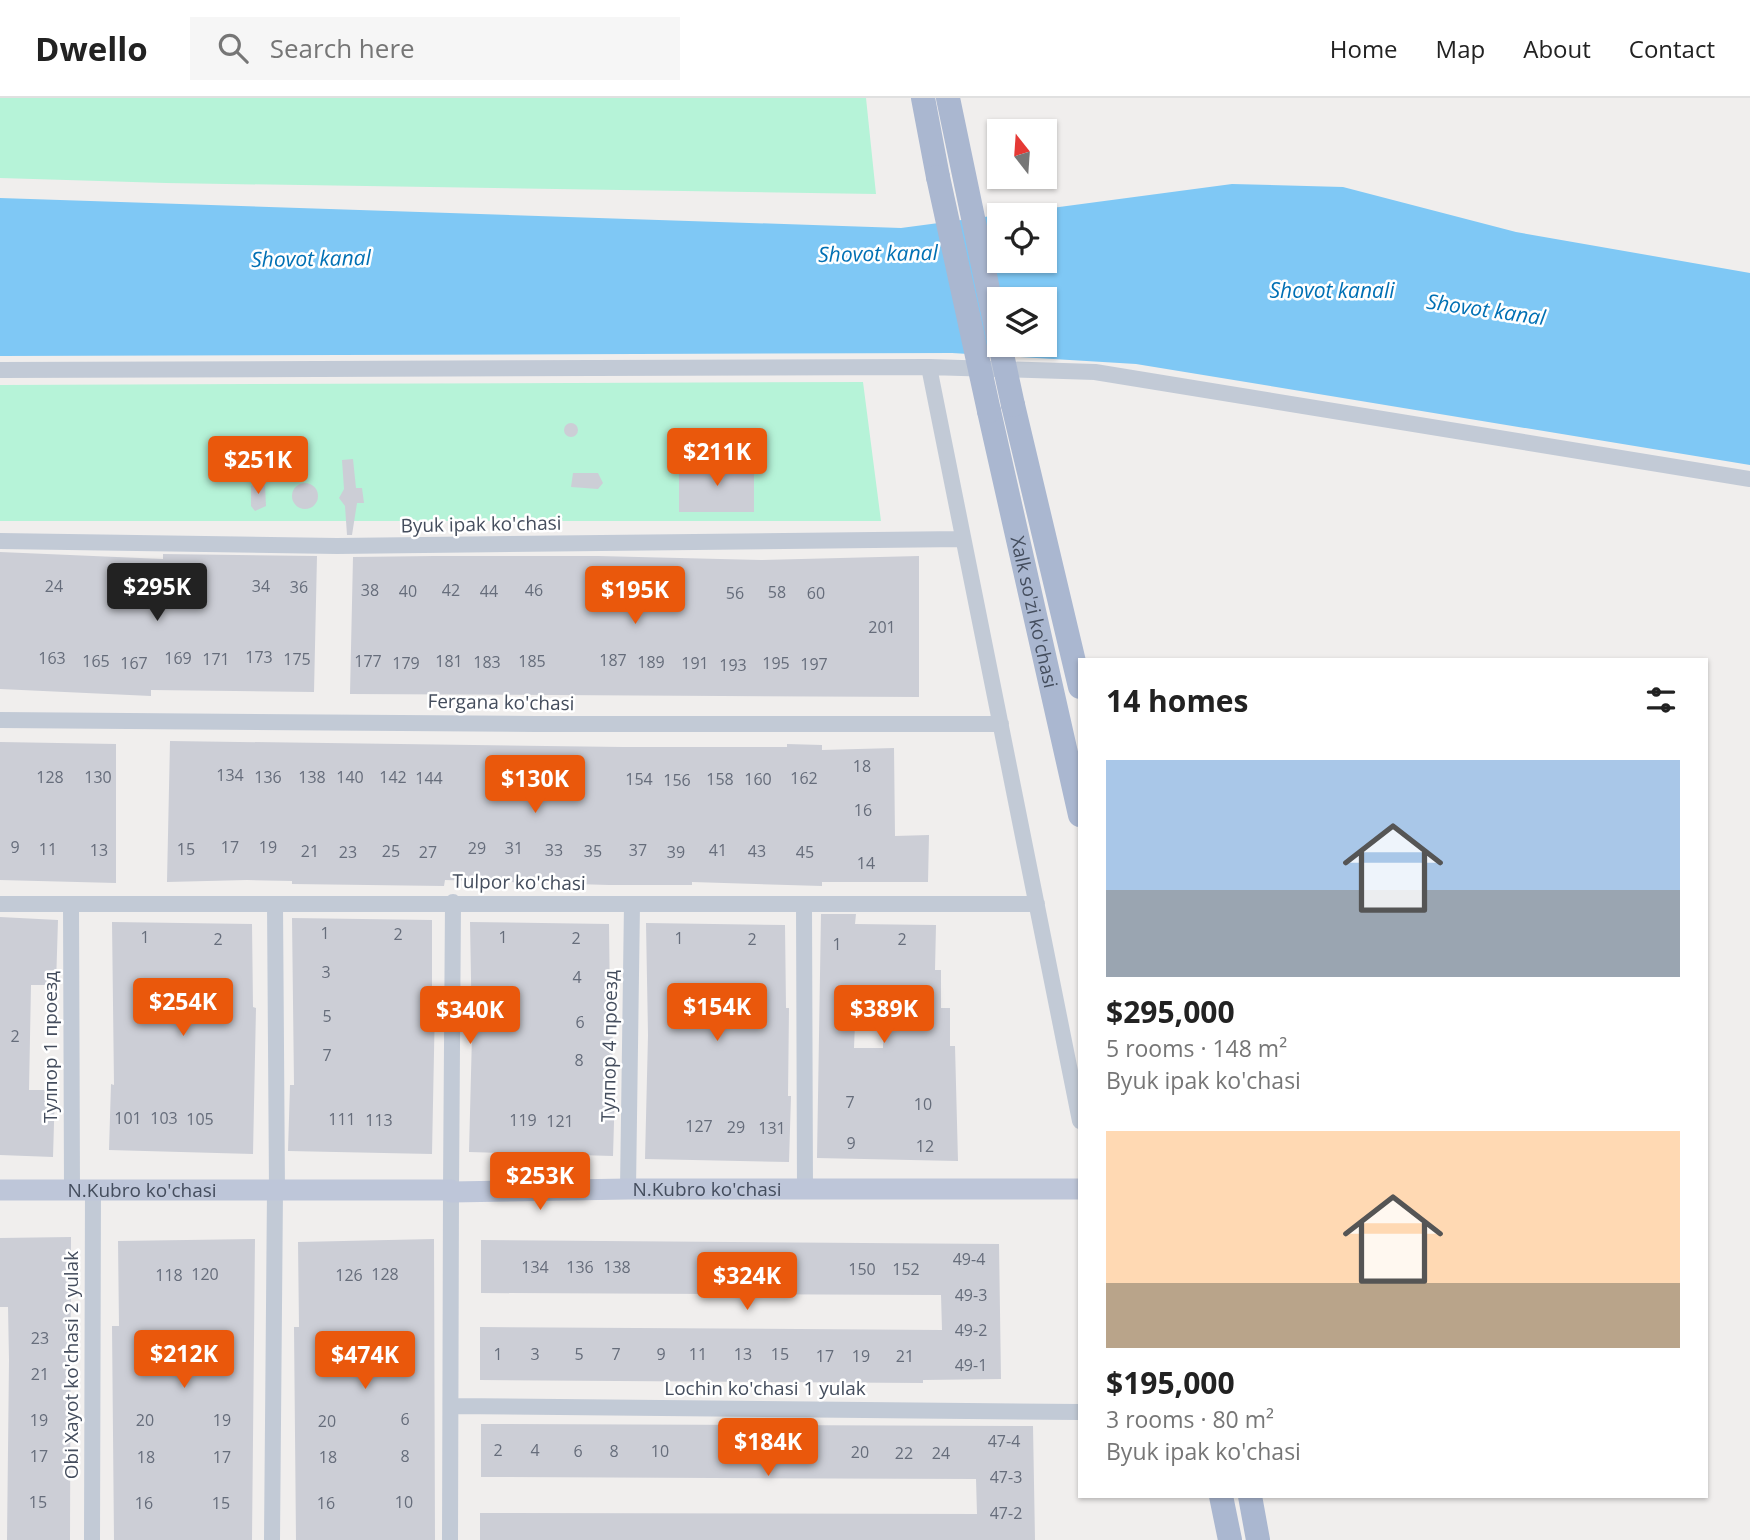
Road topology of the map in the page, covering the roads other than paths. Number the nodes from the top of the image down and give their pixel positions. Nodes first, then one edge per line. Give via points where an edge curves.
1 (923, 98) edge
2 (948, 98) edge
3 (951, 176) junction
4 (987, 299) edge
5 (1000, 357) edge
6 (929, 367) junction
7 (0, 370) edge
8 (1001, 408) junction
9 (1750, 479) edge
10 (963, 539) junction
11 (0, 541) edge
12 (1078, 680) edge
13 (0, 720) edge
14 (1001, 724) junction
15 (1078, 805) edge
16 (453, 902) junction
17 (0, 904) edge
18 (71, 904) junction
19 (275, 904) junction
20 (632, 904) junction
21 (804, 904) junction
22 (1037, 904) junction
23 (1078, 1111) edge
24 (628, 1189) junction
25 (805, 1189) junction
26 (1078, 1189) edge
27 (0, 1190) edge
28 (82, 1190) junction
29 (276, 1190) junction
30 (451, 1191) junction
31 (451, 1406) junction
32 (1078, 1412) edge
33 (1222, 1498) edge
34 (1250, 1498) edge
35 (92, 1540) edge
36 (272, 1540) edge
37 (450, 1540) edge
38 (1230, 1540) edge
39 (1258, 1540) edge

1 - 3 main road
2 - 3 main road
3 - 4 main road
3 - 8 main road, bridge
5 - 8 main road, bridge
6 - 7 street
6 - 9 street via 1095,372
6 - 10 street
8 - 12 main road, Xalk so'zi ko'chasi
8 - 15 main road, Xalk so'zi ko'chasi
10 - 11 street, Byuk ipak ko'chasi via 337,546
10 - 14 street
13 - 14 street, Fergana ko'chasi
14 - 22 street
16 - 19 street, Tulpor ko'chasi
16 - 20 street, Tulpor ko'chasi
16 - 30 street
17 - 18 street, Tulpor ko'chasi
18 - 19 street, Tulpor ko'chasi
18 - 28 street, Тулпор 1 проезд
19 - 29 street
20 - 21 street, Tulpor ko'chasi
20 - 24 street, Тулпор 4 проезд
21 - 22 street, Tulpor ko'chasi
21 - 25 street
22 - 23 street
24 - 25 street, N.Kubro ko'chasi
24 - 30 street, N.Kubro ko'chasi
25 - 26 street, N.Kubro ko'chasi
27 - 28 street, N.Kubro ko'chasi
28 - 29 street, N.Kubro ko'chasi
28 - 35 street, Obi Xayot ko'chasi 2 yulak
29 - 30 street, N.Kubro ko'chasi
29 - 36 street
30 - 31 street
31 - 32 street, Lochin ko'chasi 1 yulak
31 - 37 street
33 - 38 main road
34 - 39 main road

